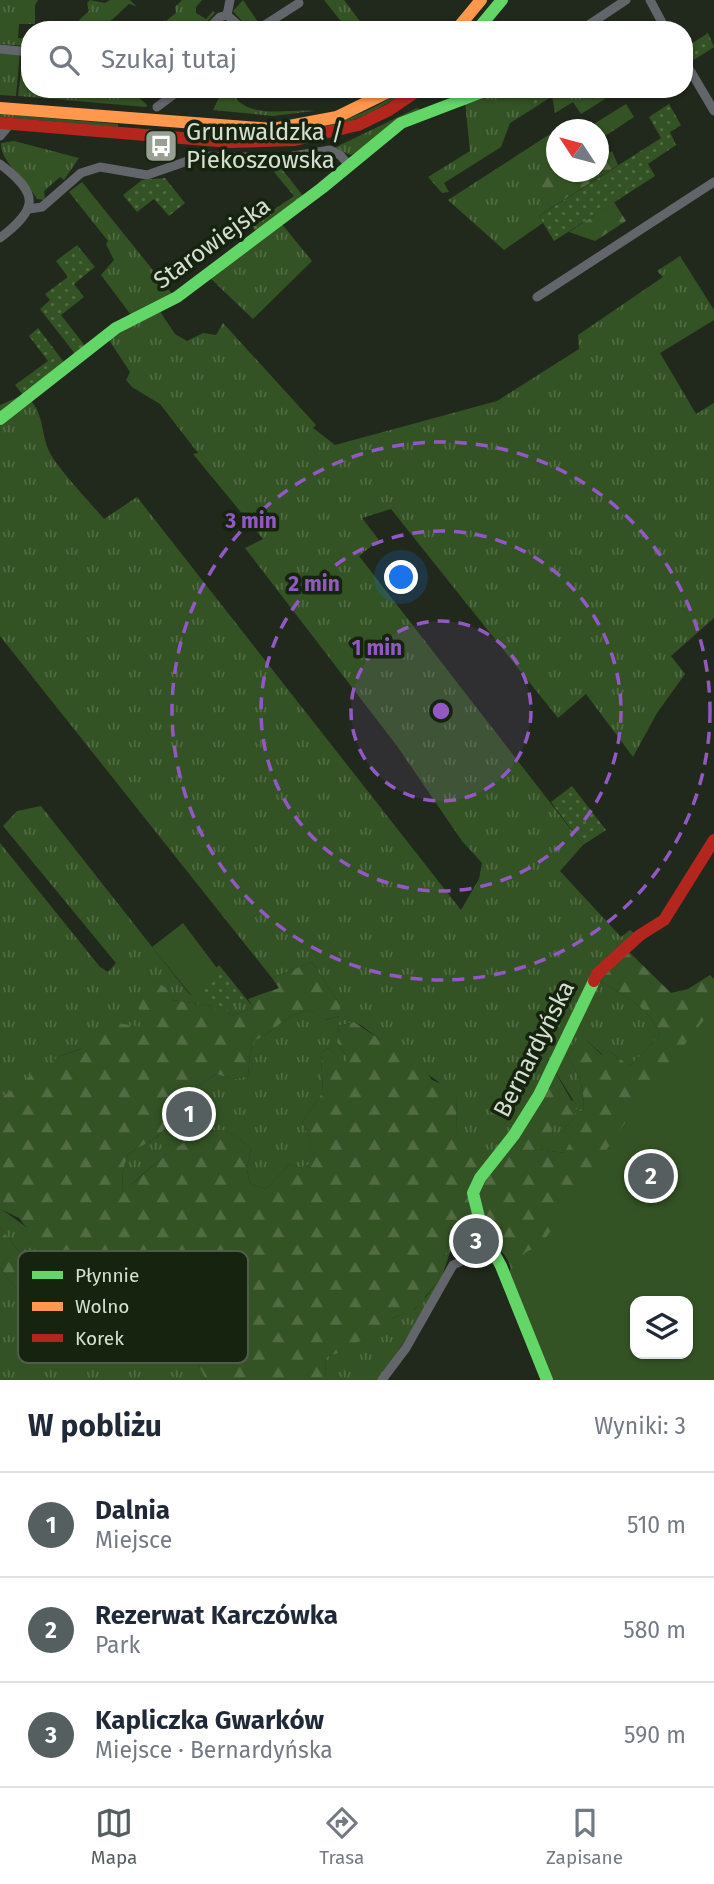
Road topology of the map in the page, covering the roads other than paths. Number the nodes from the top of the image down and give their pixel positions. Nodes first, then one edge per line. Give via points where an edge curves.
1 (230, 0) edge
2 (481, 0) edge
3 (502, 0) edge
4 (626, 0) edge
5 (650, 0) edge
6 (301, 1) edge
7 (227, 15) junction
8 (216, 21) edge
9 (234, 21) edge
10 (271, 21) edge
11 (278, 21) edge
12 (464, 21) edge
13 (484, 21) edge
14 (594, 21) edge
15 (661, 21) edge
16 (0, 49) edge
17 (21, 51) edge
18 (693, 75) edge
19 (169, 98) edge
20 (376, 98) edge
21 (406, 98) edge
22 (464, 98) edge
23 (157, 107) dead end
24 (0, 108) edge
25 (714, 111) edge
26 (5, 123) edge
27 (0, 136) edge
28 (1, 163) edge
29 (349, 164) junction
30 (714, 183) edge
31 (29, 209) junction
32 (0, 238) edge
33 (537, 297) dead end
34 (0, 419) edge
35 (714, 841) edge
36 (487, 1250) junction
37 (382, 1380) edge
38 (547, 1380) edge

1 - 7 street
2 - 12 street
3 - 13 street
4 - 14 street
5 - 15 street
6 - 10 street
6 - 11 street
7 - 8 street
7 - 9 street
16 - 17 street
18 - 25 street
19 - 23 street
20 - 24 street via 337,117 273,129
21 - 26 street via 354,127 286,143 243,144
22 - 29 street, Starowiejska via 418,114
26 - 27 street
28 - 31 street via 27,191
29 - 31 street via 330,150 281,158 202,156 147,175 106,167 88,170 42,207
29 - 34 street, Starowiejska via 177,297 116,328
30 - 33 street
31 - 32 street via 23,220
35 - 36 street, Bernardyńska via 664,920 597,974 539,1095 480,1178 473,1193
36 - 37 street via 453,1265
36 - 38 street, Bernardyńska via 501,1266

